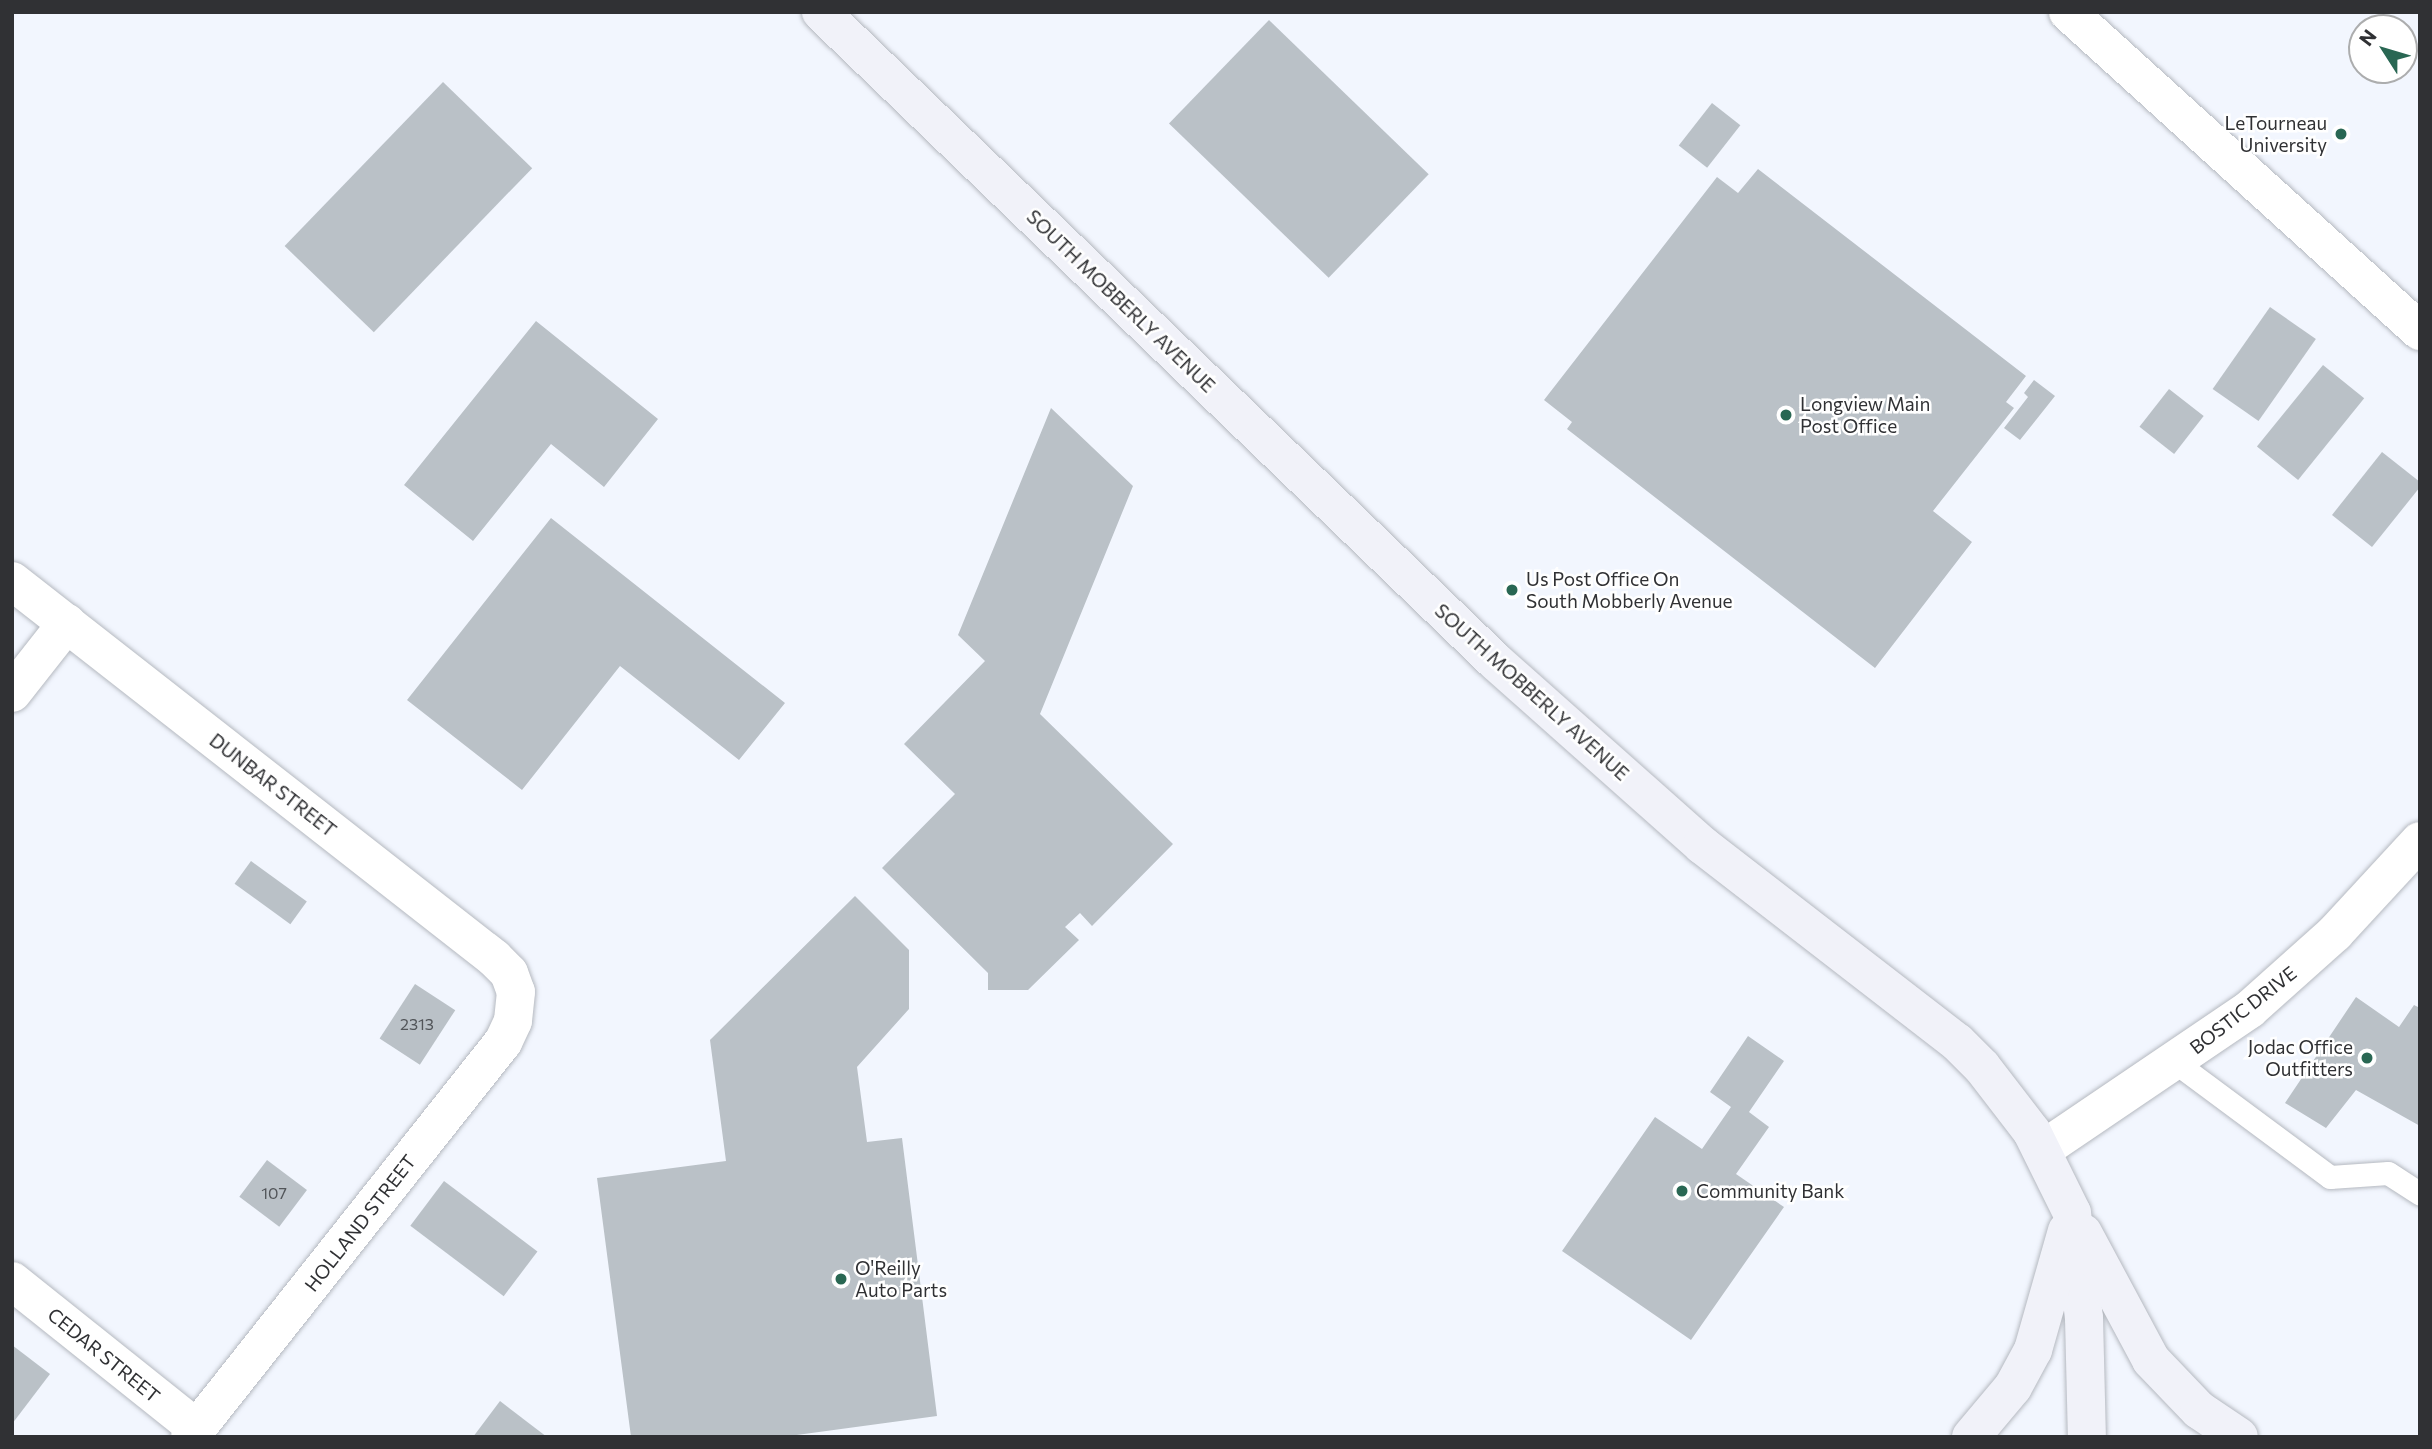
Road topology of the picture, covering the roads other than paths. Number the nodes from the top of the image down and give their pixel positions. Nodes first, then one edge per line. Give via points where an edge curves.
1 (821, 12) edge
2 (2068, 12) edge
3 (2420, 331) edge
4 (12, 581) edge
5 (67, 623) junction
6 (12, 693) edge
7 (2420, 841) edge
8 (515, 1002) joint
9 (2175, 1062) junction
10 (2042, 1150) junction
11 (2420, 1194) edge
12 (2072, 1213) junction
13 (12, 1281) edge
14 (193, 1433) edge
15 (1971, 1437) edge
16 (2087, 1437) edge
17 (2239, 1437) edge

1 - 10 main road, SOUTH MOBBERLY AVENUE via 1506,671 1702,845 1957,1042 2007,1097
2 - 3 street
4 - 5 street, DUNBAR STREET
5 - 6 street
5 - 8 street, DUNBAR STREET via 494,958 509,973
7 - 9 street, BOSTIC DRIVE via 2299,966 2250,1009
8 - 14 street, HOLLAND STREET via 513,1021 503,1042
9 - 10 street, BOSTIC DRIVE
9 - 11 lane via 2330,1177 2388,1173
10 - 12 main road, SOUTH MOBBERLY AVENUE
12 - 15 main road via 2033,1350 2013,1387
12 - 16 main road, SOUTH MOBBERLY AVENUE via 2084,1318
12 - 17 main road via 2151,1360 2199,1410
13 - 14 street, CEDAR STREET

